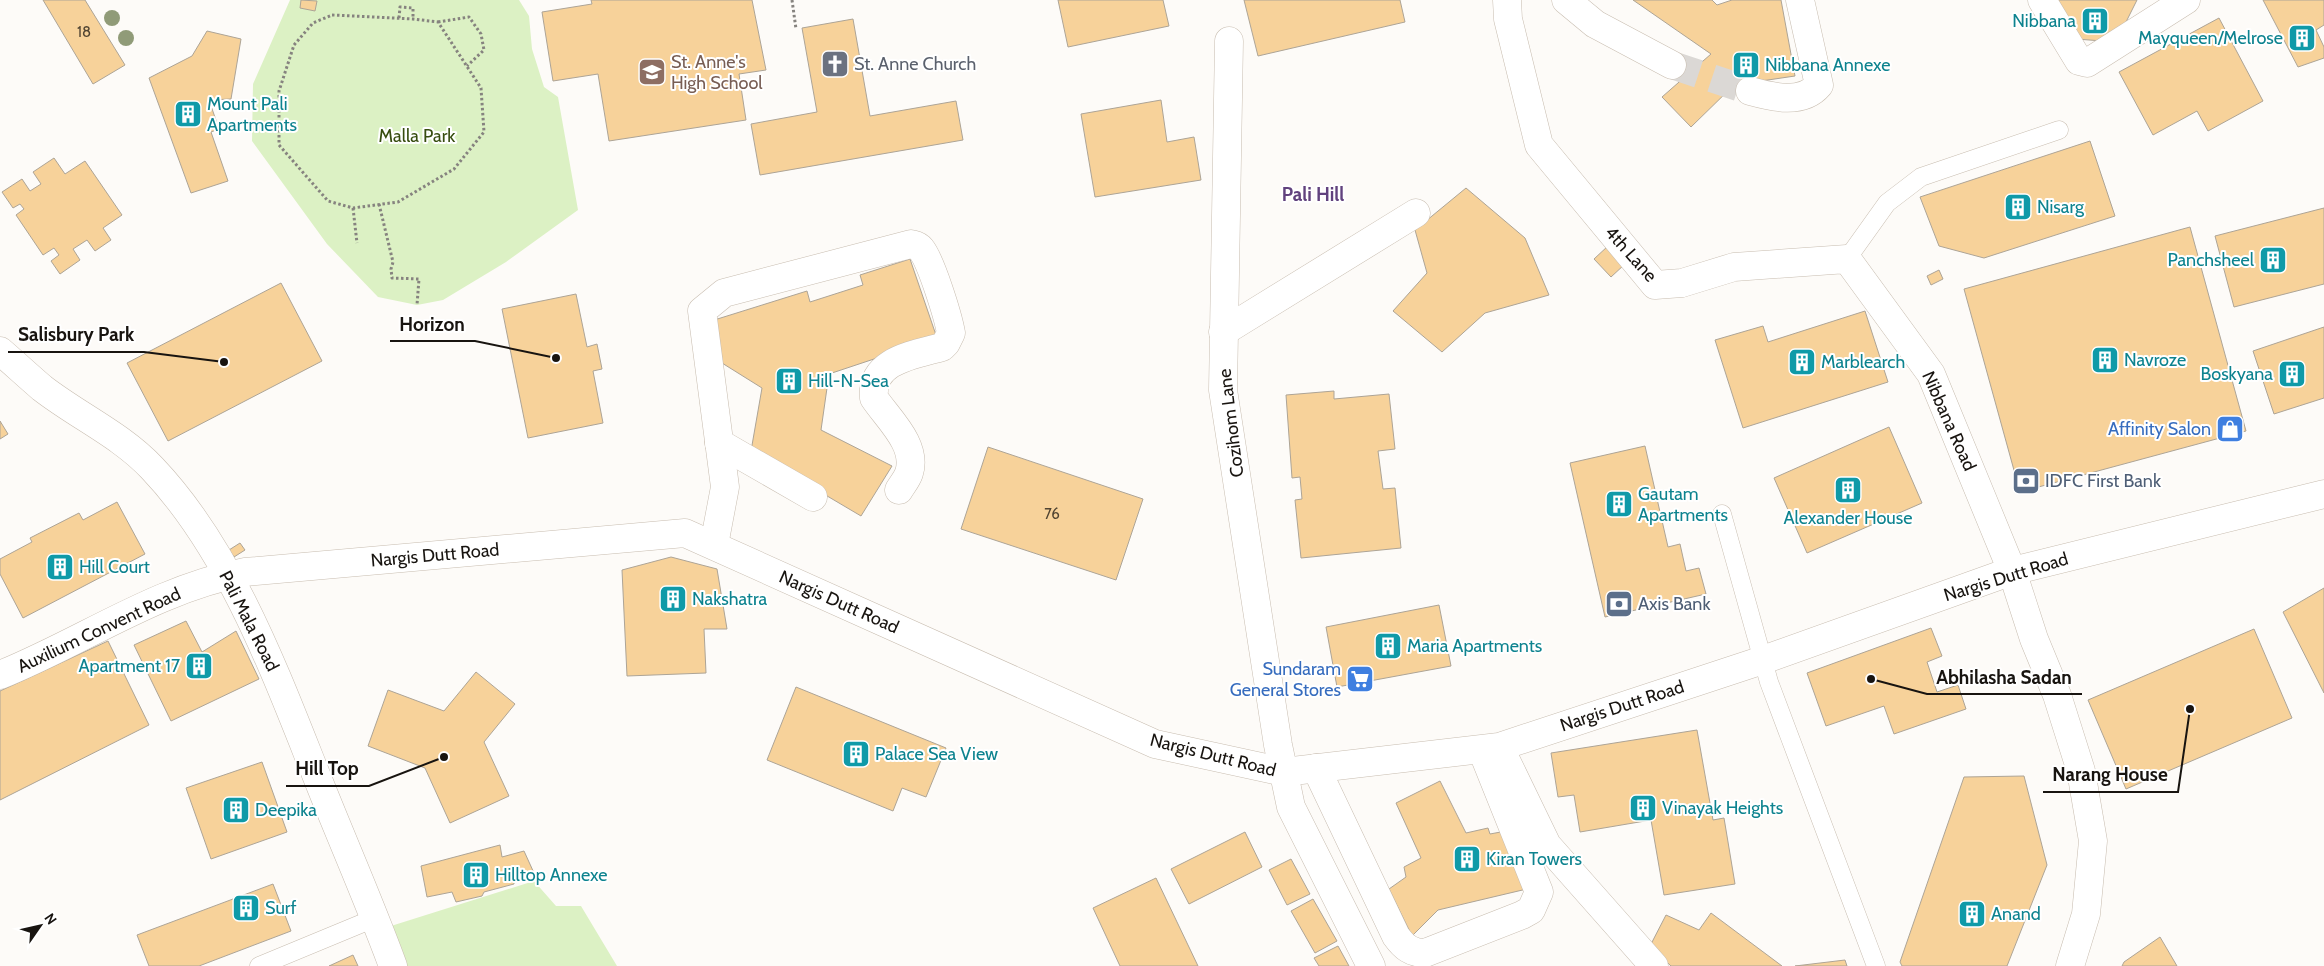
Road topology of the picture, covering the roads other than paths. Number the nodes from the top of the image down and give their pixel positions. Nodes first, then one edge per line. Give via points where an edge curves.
1 (1507, 0) edge
2 (1566, 0) edge
3 (1800, 0) edge
4 (2042, 0) edge
5 (2186, 0) edge
6 (1229, 41) dead end
7 (1672, 65) tunnel mouth
8 (1750, 90) tunnel mouth
9 (2059, 130) dead end
10 (1416, 213) dead end
11 (1847, 259) junction
12 (1223, 332) junction
13 (0, 350) edge
14 (720, 443) junction
15 (899, 490) dead end
16 (2324, 494) edge
17 (813, 497) dead end
18 (1722, 514) dead end
19 (714, 545) junction
20 (2012, 571) junction
21 (227, 575) junction
22 (1763, 660) junction
23 (0, 675) edge
24 (1491, 748) junction
25 (1316, 768) junction
26 (1284, 772) junction
27 (376, 918) junction
28 (259, 966) edge
29 (394, 966) edge
30 (1371, 966) edge
31 (1654, 966) edge
32 (1876, 966) edge
33 (2070, 966) edge

1 - 11 street, 4th Lane via 1508,19 1539,145 1655,285 1682,283 1734,266
2 - 7 street via 1595,24
3 - 8 street via 1819,85 1814,92 1797,98 1767,96
4 - 5 street via 2079,61 2087,64
6 - 12 street, Cozihom Lane
9 - 11 lane via 1922,177 1887,203
10 - 12 street
11 - 20 street, Nibbana Road via 1931,374
12 - 26 street, Cozihom Lane via 1223,390
13 - 21 street, Pali Mala Road via 43,389 128,446 152,468 180,502
14 - 15 street via 702,310 724,293 910,244 918,246 929,264 951,333 942,346 887,365 876,379 874,398 906,439 909,451 909,472
14 - 17 street
14 - 19 street via 725,487
16 - 20 street, Nargis Dutt Road
18 - 22 lane
19 - 21 street, Nargis Dutt Road via 685,532
19 - 26 street, Nargis Dutt Road via 1155,744
20 - 22 street, Nargis Dutt Road
20 - 33 street, Nibbana Road via 2057,695 2080,771 2093,841 2086,914
21 - 23 street, Auxilium Convent Road via 159,598
21 - 27 street, Pali Mala Road via 270,660
22 - 24 street, Nargis Dutt Road
22 - 32 lane
24 - 25 street, Nargis Dutt Road
24 - 25 street via 1540,892 1531,910 1522,915 1425,953 1408,949 1396,936
24 - 31 street via 1548,845
25 - 26 street, Nargis Dutt Road
26 - 30 street, Cozihom Lane via 1297,822
27 - 28 lane
27 - 29 street, Pali Mala Road

